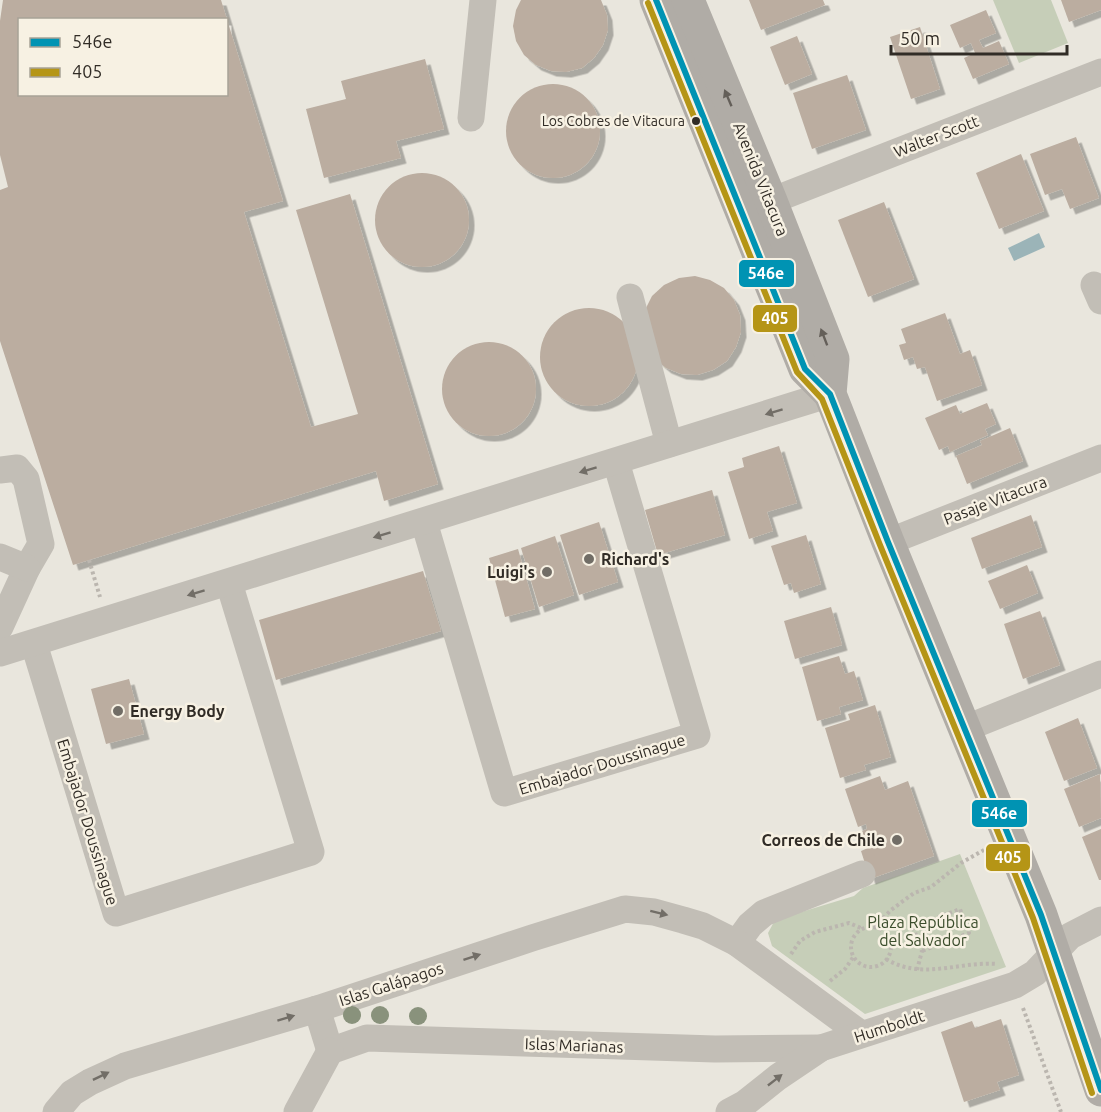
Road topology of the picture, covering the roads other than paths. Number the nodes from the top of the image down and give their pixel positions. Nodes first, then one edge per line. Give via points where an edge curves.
1 (483, 0) edge
2 (656, 0) edge
3 (688, 0) edge
4 (1101, 72) edge
5 (471, 118) dead end
6 (771, 201) junction
7 (630, 297) dead end
8 (830, 394) junction
9 (669, 444) junction
10 (1101, 459) edge
11 (616, 462) junction
12 (0, 470) edge
13 (424, 522) junction
14 (888, 542) junction
15 (0, 557) edge
16 (27, 568) junction
17 (229, 583) junction
18 (0, 627) edge
19 (80, 630) junction
20 (0, 633) edge
21 (34, 644) junction
22 (0, 653) edge
23 (1101, 675) edge
24 (964, 729) junction
25 (862, 874) dead end
26 (1101, 920) edge
27 (737, 943) junction
28 (1055, 952) junction
29 (814, 1001) junction
30 (317, 1008) junction
31 (861, 1034) junction
32 (821, 1048) junction
33 (330, 1050) junction
34 (1101, 1090) edge
35 (56, 1112) edge
36 (297, 1112) edge
37 (729, 1112) edge

1 - 5 street
2 - 8 main road, Avenida Vitacura via 805,369
6 -> 3 main road, Avenida Vitacura
4 - 6 street, Walter Scott
8 -> 6 main road, Avenida Vitacura via 833,359
7 - 9 street
8 -> 9 street
8 - 14 main road, Avenida Vitacura
9 - 11 street
10 - 14 street, Pasaje Vitacura
11 -> 13 street
11 - 13 street, Embajador Doussinague via 697,735 504,793
12 - 16 street via 17,468 26,479 41,544
13 -> 17 street
14 - 24 main road, Avenida Vitacura
15 - 16 street
16 - 18 street
17 -> 19 street
17 - 21 street, Embajador Doussinague via 311,852 116,913
19 - 20 street
19 - 21 street
21 - 22 street
23 - 24 street
24 - 28 main road, Avenida Vitacura
25 - 27 street via 764,913
26 - 28 street, Humboldt via 1070,936
27 - 29 street, Islas Galápagos
30 -> 27 street, Islas Galápagos via 625,909 683,920
28 - 31 street, Humboldt via 1035,973 1015,985
28 - 34 main road, Avenida Vitacura
29 - 31 street, Islas Galápagos
29 - 32 street via 823,1025
30 - 33 street
35 -> 30 street, Islas Galápagos via 72,1092 116,1069
31 - 32 street, Humboldt
32 - 33 street, Islas Marianas via 715,1049 367,1038
37 -> 32 street, Humboldt
33 - 36 street

